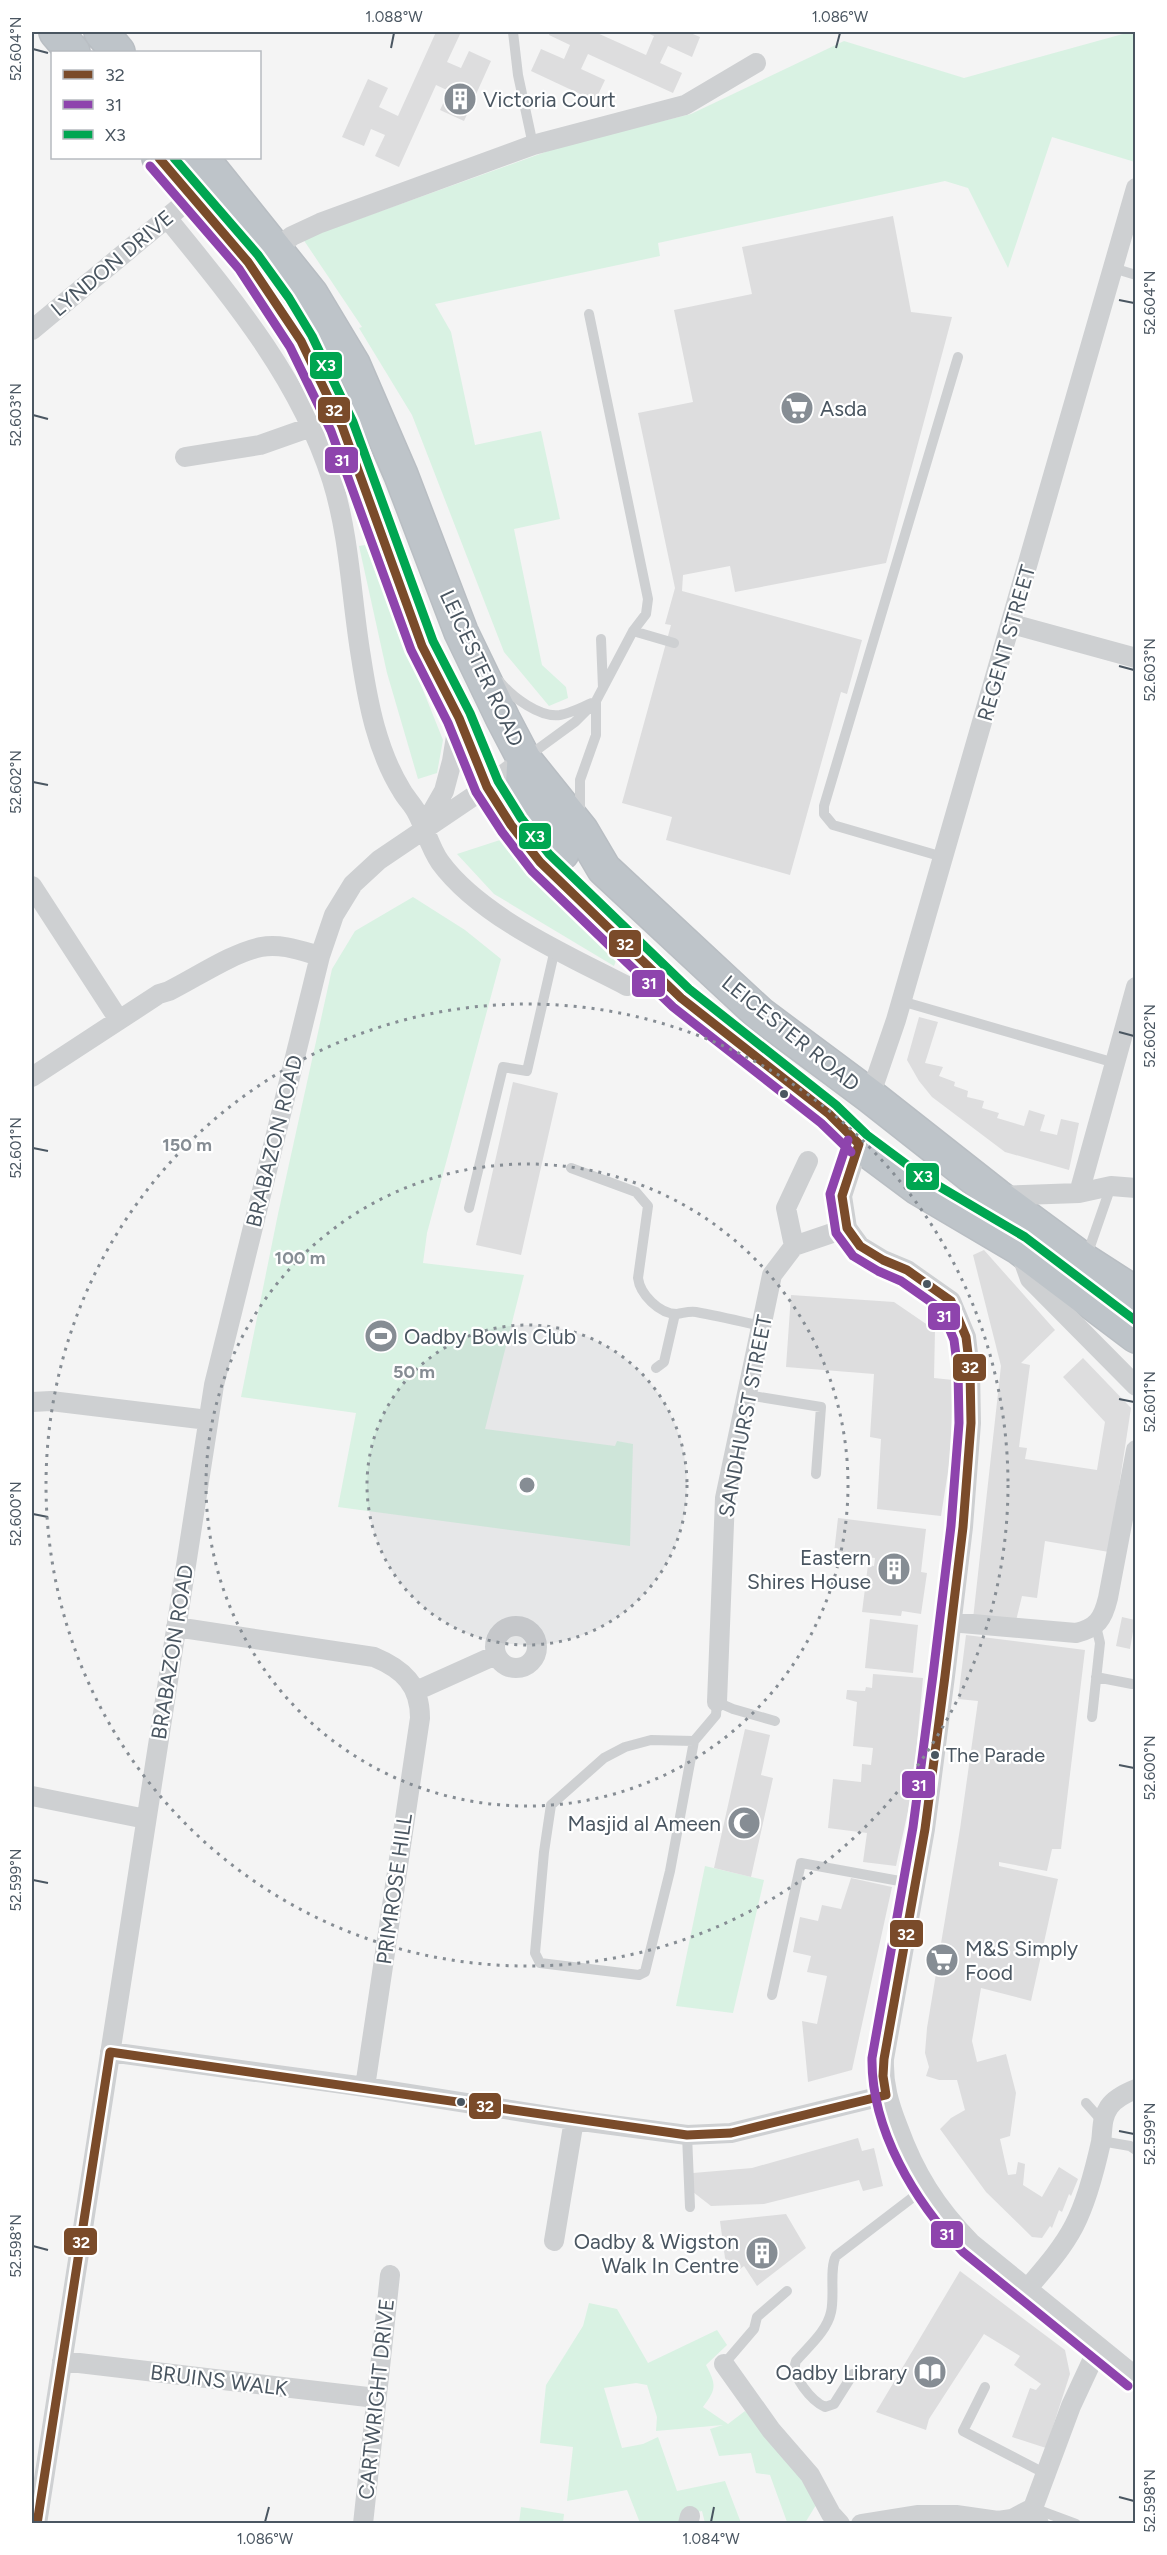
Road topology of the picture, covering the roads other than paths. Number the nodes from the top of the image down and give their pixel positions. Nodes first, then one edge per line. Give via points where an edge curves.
1 (56, 32) edge
2 (101, 32) edge
3 (513, 32) edge
4 (72, 51) edge
5 (117, 51) edge
6 (756, 63) dead end
7 (532, 145) junction
8 (160, 159) edge
9 (203, 159) edge
10 (1136, 188) edge
11 (192, 197) junction
12 (167, 218) junction
13 (275, 249) junction
14 (1113, 268) junction
15 (1136, 275) edge
16 (589, 315) dead end
17 (32, 330) edge
18 (958, 357) dead end
19 (311, 427) junction
20 (185, 457) dead end
21 (401, 475) junction
22 (1012, 624) junction
23 (461, 632) junction
24 (633, 632) junction
25 (601, 639) dead end
26 (674, 643) dead end
27 (1136, 658) edge
28 (603, 691) junction
29 (596, 701) junction
30 (459, 718) junction
31 (524, 759) junction
32 (487, 787) junction
33 (423, 828) junction
34 (581, 830) junction
35 (943, 857) junction
36 (604, 869) junction
37 (32, 886) edge
38 (555, 949) junction
39 (320, 956) junction
40 (627, 987) dead end
41 (1136, 987) edge
42 (681, 998) junction
43 (901, 1001) junction
44 (119, 1020) junction
45 (1115, 1063) junction
46 (32, 1077) edge
47 (870, 1096) junction
48 (859, 1144) junction
49 (808, 1161) dead end
50 (571, 1168) dead end
51 (1111, 1186) junction
52 (1136, 1188) edge
53 (1079, 1193) junction
54 (997, 1196) junction
55 (469, 1208) dead end
56 (847, 1228) junction
57 (794, 1246) junction
58 (1018, 1247) junction
59 (1085, 1261) junction
60 (1136, 1294) edge
61 (675, 1314) junction
62 (761, 1326) junction
63 (1136, 1336) edge
64 (656, 1368) dead end
65 (1136, 1386) edge
66 (747, 1395) junction
67 (32, 1402) edge
68 (208, 1420) junction
69 (1136, 1450) edge
70 (816, 1474) dead end
71 (950, 1622) junction
72 (1098, 1623) junction
73 (176, 1627) junction
74 (496, 1655) dead end
75 (1096, 1677) junction
76 (1132, 1684) dead end
77 (416, 1691) junction
78 (717, 1702) junction
79 (1092, 1717) dead end
80 (775, 1721) dead end
81 (694, 1741) junction
82 (32, 1796) edge
83 (146, 1819) junction
84 (916, 1884) junction
85 (772, 1995) dead end
86 (110, 2052) junction
87 (365, 2087) junction
88 (1136, 2089) edge
89 (886, 2095) junction
90 (1086, 2103) dead end
91 (574, 2120) junction
92 (1102, 2121) junction
93 (687, 2135) junction
94 (1101, 2141) junction
95 (1136, 2150) edge
96 (926, 2188) junction
97 (690, 2207) dead end
98 (554, 2241) dead end
99 (390, 2275) dead end
100 (1027, 2289) junction
101 (787, 2291) dead end
102 (1098, 2348) junction
103 (62, 2361) junction
104 (724, 2364) joint
105 (853, 2374) dead end
106 (1136, 2377) edge
107 (985, 2387) dead end
108 (376, 2398) junction
109 (1046, 2474) junction
110 (1036, 2516) edge
111 (37, 2523) edge
112 (363, 2523) edge
113 (840, 2523) edge
114 (861, 2523) edge
115 (1076, 2523) edge

1 - 4 highway
2 - 5 highway
3 - 7 lane
6 - 7 street via 686,105
7 - 13 street via 320,223
8 - 11 highway, LEICESTER ROAD
9 - 13 highway, LEICESTER ROAD
10 - 14 street, REGENT STREET
11 - 12 street, LYNDON DRIVE
11 - 30 highway, LEICESTER ROAD via 254,269 301,341 342,426 422,646
12 - 17 street, LYNDON DRIVE
12 - 19 street via 277,361
13 - 21 highway, LEICESTER ROAD via 311,294 353,364
14 - 15 lane
14 - 22 street, REGENT STREET
16 - 24 lane via 648,599 646,614
18 - 35 lane via 824,806 824,814 833,825
19 - 20 street via 260,445
19 - 33 street via 332,479 346,530 370,712 386,761
21 - 23 highway, LEICESTER ROAD
21 - 32 highway via 436,634 496,758
22 - 27 street
22 - 35 street, REGENT STREET
23 - 29 lane via 510,695 532,708 559,715
23 - 31 highway, LEICESTER ROAD
24 - 26 lane
24 - 28 lane
25 - 28 lane
28 - 29 lane
29 - 31 lane via 575,722
29 - 34 lane via 596,735 580,780
30 - 32 highway, LEICESTER ROAD
30 - 33 street, BRABAZON ROAD via 444,791
31 - 32 street, BRABAZON ROAD
31 - 34 highway, LEICESTER ROAD
31 - 42 highway via 522,791 532,814
32 - 33 street, BRABAZON ROAD
32 - 42 highway, LEICESTER ROAD via 540,862
33 - 38 street via 440,862 466,890
33 - 39 street, BRABAZON ROAD via 353,884 334,915
34 - 36 highway, LEICESTER ROAD
35 - 43 street, REGENT STREET
36 - 47 highway, LEICESTER ROAD via 760,1014
36 - 48 highway via 651,938 694,986 750,1031 825,1082 850,1106
37 - 44 street
38 - 40 street
38 - 55 lane via 527,1071 502,1067
39 - 44 street via 282,947 262,947 159,994
39 - 68 street, BRABAZON ROAD
41 - 45 street
42 - 48 highway, LEICESTER ROAD via 829,1114
43 - 45 lane
43 - 47 street, REGENT STREET
44 - 46 street
45 - 53 street
47 - 48 highway
47 - 54 highway, LEICESTER ROAD
47 - 58 highway via 881,1134 1009,1223
48 - 56 street via 842,1196
48 - 58 highway, LEICESTER ROAD via 918,1188
49 - 57 street via 786,1208
50 - 61 lane via 644,1198 648,1206 639,1285 662,1310
51 - 52 street
51 - 53 street
51 - 59 lane
53 - 54 street
54 - 59 highway, LEICESTER ROAD
56 - 57 street
56 - 71 street via 860,1246 907,1270 951,1301 966,1337 971,1423
57 - 62 street, SANDHURST STREET via 772,1275
58 - 63 highway, LEICESTER ROAD
58 - 65 street via 1030,1280
59 - 60 highway, LEICESTER ROAD
61 - 62 lane via 692,1311
61 - 64 lane via 664,1362
62 - 66 street, SANDHURST STREET
66 - 70 lane via 821,1407
66 - 78 street, SANDHURST STREET via 725,1498
67 - 68 street
68 - 73 street, BRABAZON ROAD
69 - 72 street via 1108,1598
71 - 72 street via 1076,1633
71 - 84 street
72 - 75 lane
73 - 77 street via 374,1657 393,1665
73 - 83 street, BRABAZON ROAD
74 - 77 street
75 - 76 lane
75 - 79 lane
77 - 87 street, PRIMROSE HILL via 420,1718
78 - 80 lane
78 - 81 lane via 716,1715
81 - 81 lane via 670,1871 645,1972 639,1975 540,1963 535,1953 551,1805 604,1758 625,1747 651,1740
82 - 83 street
83 - 86 street, BRABAZON ROAD
84 - 85 lane via 801,1863
84 - 89 street via 884,2059
86 - 87 street
86 - 103 street, BRABAZON ROAD
87 - 91 street
88 - 92 street via 1110,2105
89 - 93 street via 731,2133
89 - 96 street via 910,2162
90 - 92 lane
91 - 93 street
91 - 98 street
92 - 94 street
93 - 97 lane
94 - 95 lane
94 - 100 street via 1074,2225
96 - 100 street via 971,2243
96 - 105 lane via 832,2263 832,2310 827,2325 794,2367 817,2403 825,2407 834,2404
99 - 108 street, CARTWRIGHT DRIVE
100 - 102 street
101 - 104 lane via 757,2317 754,2329
102 - 106 street
102 - 109 street
103 - 108 street, BRUINS WALK
103 - 111 street, BRABAZON ROAD
104 - 113 street via 771,2430 810,2475
107 - 109 lane via 963,2432
108 - 112 street, CARTWRIGHT DRIVE
109 - 110 street
110 - 114 street via 998,2521 917,2515
110 - 115 lane

